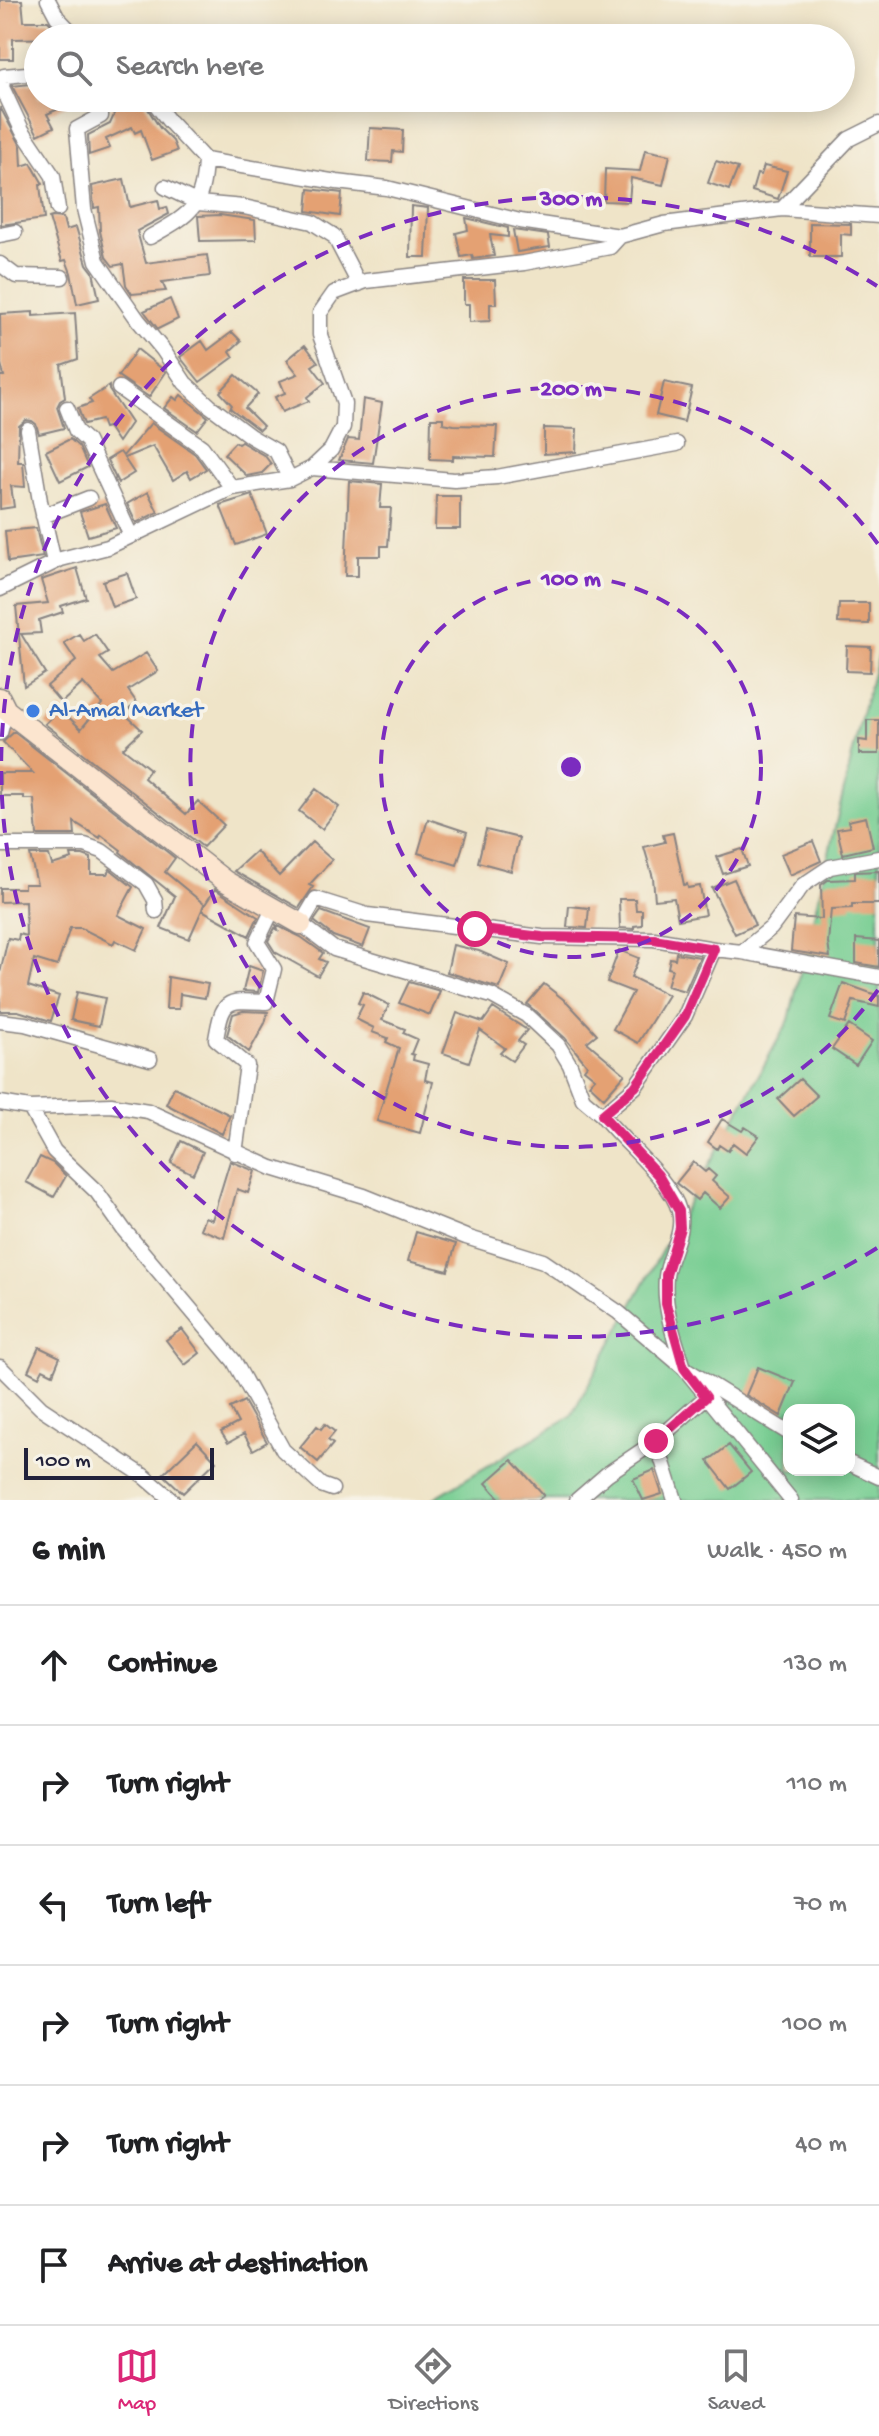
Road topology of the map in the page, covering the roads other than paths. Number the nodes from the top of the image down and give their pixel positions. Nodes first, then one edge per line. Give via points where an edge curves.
1 (48, 0) edge
2 (64, 24) edge
3 (24, 74) edge
4 (101, 112) edge
5 (163, 112) edge
6 (879, 124) edge
7 (205, 160) junction
8 (165, 187) dead end
9 (198, 203) junction
10 (58, 209) dead end
11 (782, 209) junction
12 (879, 216) edge
13 (620, 236) junction
14 (150, 237) dead end
15 (0, 264) edge
16 (62, 277) dead end
17 (359, 284) junction
18 (119, 388) dead end
19 (67, 408) dead end
20 (28, 430) dead end
21 (677, 444) dead end
22 (312, 468) junction
23 (290, 479) junction
24 (232, 488) junction
25 (89, 498) dead end
26 (43, 516) junction
27 (131, 536) junction
28 (54, 562) junction
29 (0, 589) edge
30 (3, 704) edge
31 (0, 733) edge
32 (0, 845) edge
33 (879, 858) edge
34 (273, 909) junction
35 (156, 911) dead end
36 (301, 924) junction
37 (714, 949) junction
38 (742, 952) junction
39 (879, 977) edge
40 (0, 1021) edge
41 (150, 1059) dead end
42 (0, 1103) edge
43 (30, 1108) junction
44 (602, 1115) junction
45 (235, 1153) junction
46 (0, 1367) edge
47 (684, 1368) junction
48 (706, 1397) junction
49 (783, 1429) edge
50 (656, 1441) junction
51 (855, 1466) edge
52 (879, 1477) edge
53 (332, 1489) dead end
54 (172, 1500) edge
55 (577, 1500) edge
56 (675, 1500) edge
57 (791, 1500) edge

1 - 2 street
3 - 10 street via 4,76 2,87 22,130 53,176
4 - 23 street via 77,129 84,209 97,261 185,383 276,451
5 - 7 street
6 - 11 street via 849,139
7 - 9 street
7 - 13 street via 387,188 520,221
8 - 9 street
9 - 14 street
9 - 17 street via 312,222 334,236
11 - 12 street
11 - 13 street via 664,224
13 - 17 street via 610,247
15 - 16 street via 16,276
17 - 22 street via 334,293 320,313 320,335 344,403 343,427 331,450
18 - 24 street via 202,447
19 - 27 street
20 - 26 street
21 - 22 street via 454,480
22 - 23 street
23 - 24 street
24 - 27 street
25 - 26 street
26 - 28 street
27 - 28 street
28 - 29 street
30 - 31 street
30 - 34 street via 225,881
32 - 35 street via 85,845 102,851 146,884
33 - 38 street via 830,867 803,885 771,928
34 - 36 street
34 - 45 street via 257,942 274,969 266,1002 226,1004 216,1039 247,1065
36 - 37 street via 316,899 367,915 542,937 654,939
36 - 44 street via 334,949 492,996 526,1015 558,1045 583,1099
37 - 38 street
37 - 44 street via 685,1016 635,1087
38 - 39 street
40 - 41 street
42 - 43 street
43 - 45 street via 132,1107
43 - 53 street via 54,1151 97,1192 234,1361 283,1450
44 - 47 street via 658,1175 679,1211 680,1228 666,1275 666,1304
45 - 47 street via 543,1261 618,1312
46 - 54 street via 41,1408
47 - 48 street
47 - 49 street
48 - 50 street
48 - 57 street
50 - 55 street
50 - 56 street
51 - 52 street

